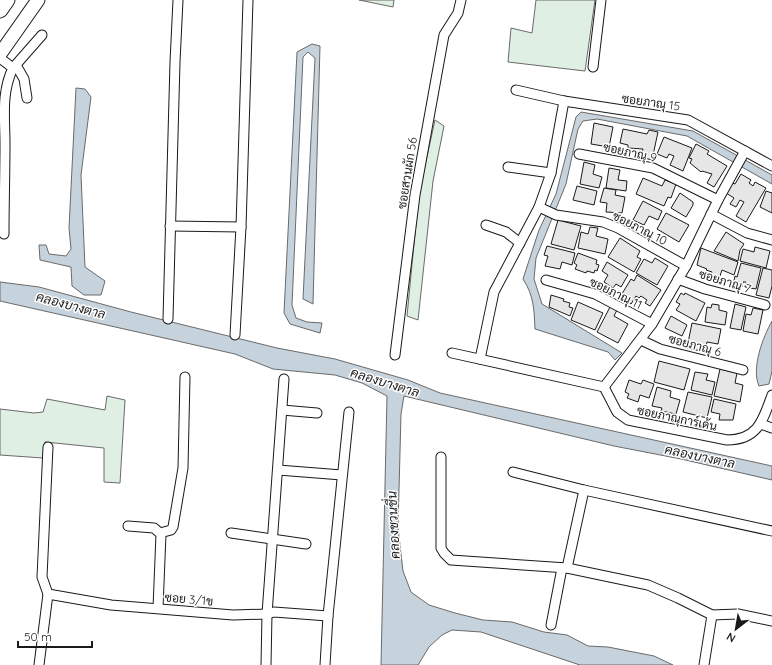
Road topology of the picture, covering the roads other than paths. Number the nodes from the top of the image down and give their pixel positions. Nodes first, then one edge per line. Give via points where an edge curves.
1 (7, 0) edge
2 (38, 0) edge
3 (178, 0) edge
4 (248, 0) edge
5 (461, 0) edge
6 (601, 0) edge
7 (0, 10) edge
8 (42, 35) dead end
9 (0, 54) edge
10 (0, 58) edge
11 (15, 66) junction
12 (593, 67) dead end
13 (516, 90) dead end
14 (27, 98) dead end
15 (564, 101) junction
16 (579, 154) dead end
17 (744, 154) junction
18 (772, 166) edge
19 (508, 167) dead end
20 (551, 173) junction
21 (718, 200) junction
22 (543, 209) junction
23 (711, 214) junction
24 (486, 225) dead end
25 (170, 226) junction
26 (241, 227) junction
27 (4, 234) dead end
28 (772, 240) edge
29 (520, 243) junction
30 (686, 266) junction
31 (678, 279) junction
32 (546, 280) dead end
33 (765, 305) dead end
34 (168, 319) dead end
35 (652, 324) junction
36 (235, 336) dead end
37 (641, 340) junction
38 (452, 353) dead end
39 (395, 355) dead end
40 (480, 359) junction
41 (743, 370) dead end
42 (185, 377) dead end
43 (284, 379) dead end
44 (604, 387) junction
45 (772, 395) edge
46 (282, 410) junction
47 (349, 412) dead end
48 (316, 413) dead end
49 (762, 424) junction
50 (772, 428) edge
51 (48, 447) dead end
52 (440, 457) dead end
53 (278, 470) junction
54 (513, 472) dead end
55 (342, 475) junction
56 (584, 490) junction
57 (128, 526) dead end
58 (772, 531) edge
59 (160, 533) junction
60 (231, 533) dead end
61 (273, 538) junction
62 (306, 544) dead end
63 (564, 568) junction
64 (48, 594) junction
65 (158, 608) junction
66 (266, 614) junction
67 (712, 615) junction
68 (328, 616) junction
69 (772, 621) edge
70 (551, 625) dead end
71 (39, 665) edge
72 (266, 665) edge
73 (325, 665) edge
74 (704, 665) edge

1 - 7 highway
2 - 9 main road
3 - 25 street
4 - 26 street
5 - 39 street, ซอยสวนผัก 56 via 458,13 444,35 415,195
6 - 12 street
8 - 11 street
10 - 11 street
11 - 14 street via 24,79
11 - 27 street via 9,78 4,102
13 - 15 street, ซอยภาณุ 15
15 - 17 street, ซอยภาณุ 15 via 688,120
15 - 20 street
16 - 21 street, ซอยภาณุ 9 via 653,168
17 - 18 street, ซอยภาณุ 15
17 - 21 street
19 - 20 street
20 - 22 street
21 - 23 street
22 - 29 street
22 - 30 street, ซอยภาณุ 10 via 556,215 603,222
23 - 28 street via 747,233
23 - 30 street
24 - 29 street via 506,232
25 - 26 street
25 - 34 street
26 - 36 street
29 - 40 street via 494,292
30 - 31 street
31 - 33 street, ซอยภาณุ 7
31 - 35 street
32 - 35 street, ซอยภาณุ 11 via 595,294
35 - 37 street
37 - 41 street, ซอยภาณุ 6 via 660,349
37 - 44 street
38 - 40 street
40 - 44 street
42 - 59 street via 182,468 174,523 171,530
43 - 46 street
44 - 49 street, ซอยภาณุการ์เด้น via 617,412 633,421 727,440 745,437
45 - 49 street
46 - 48 street
46 - 53 street
47 - 55 street
49 - 50 street
51 - 64 street via 42,577
52 - 63 street via 441,548 447,556 456,561
53 - 55 street
53 - 61 street
54 - 56 street
55 - 68 street
56 - 58 street
56 - 63 street
57 - 59 street via 154,528
59 - 65 street
60 - 61 street
61 - 62 street
61 - 66 street
63 - 67 street via 648,585
63 - 70 street
64 - 65 street, ซอย 3/1ข via 111,605
64 - 71 street
65 - 66 street, ซอย 3/1ข via 233,615
66 - 68 street, ซอย 3/1ข via 274,612
66 - 72 street
67 - 69 street via 738,614
67 - 74 street
68 - 73 street

